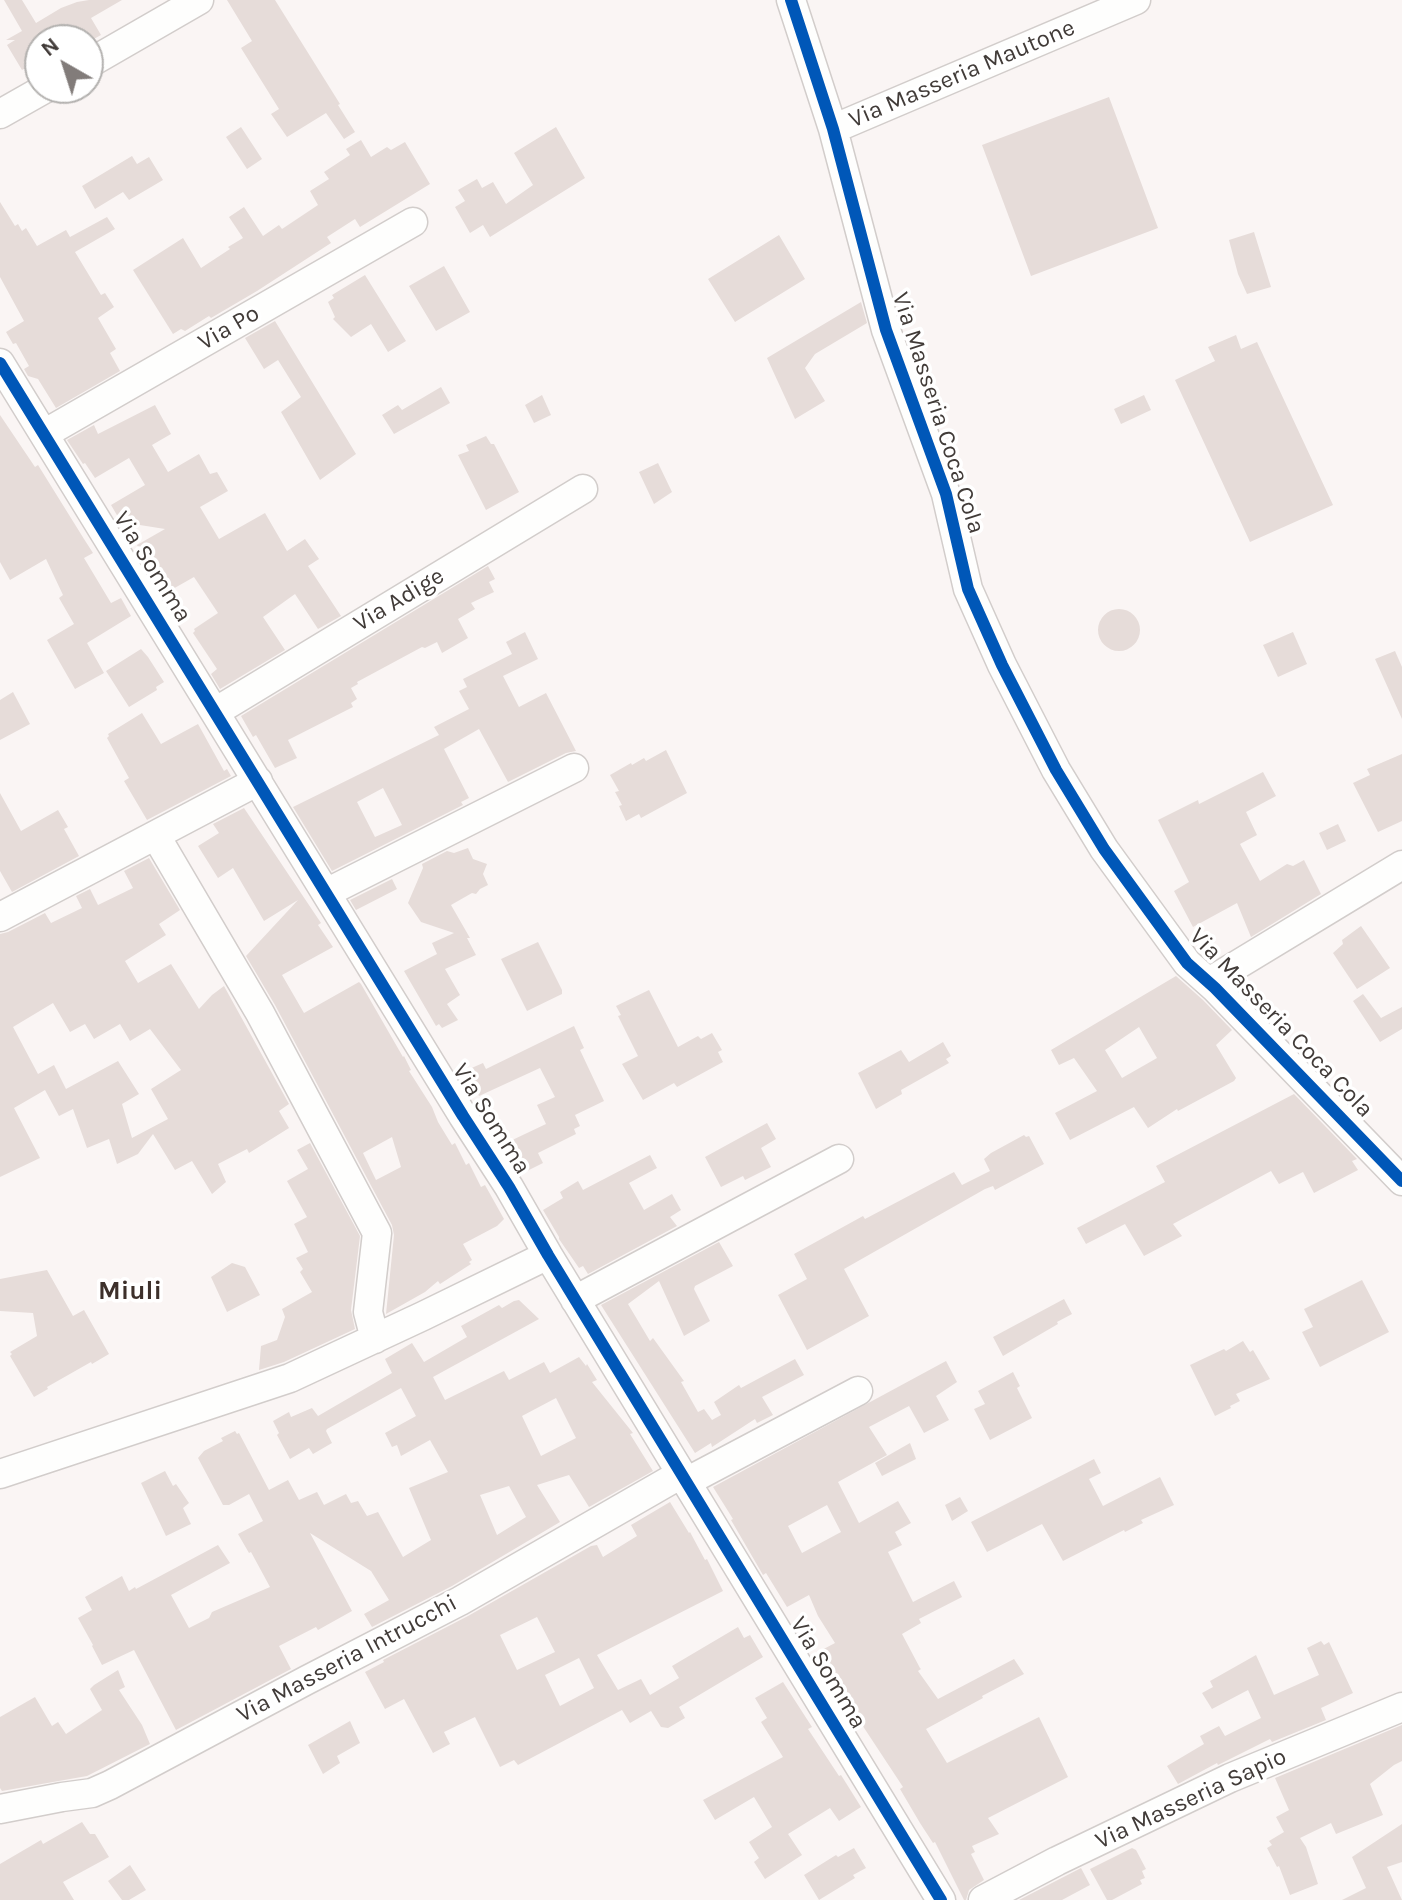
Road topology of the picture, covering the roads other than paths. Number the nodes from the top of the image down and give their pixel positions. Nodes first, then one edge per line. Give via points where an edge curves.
1 (199, 0) edge
2 (791, 0) edge
3 (1136, 0) edge
4 (104, 55) edge
5 (24, 100) edge
6 (0, 114) edge
7 (833, 129) junction
8 (413, 222) dead end
9 (0, 363) edge
10 (44, 434) junction
11 (583, 489) dead end
12 (215, 712) junction
13 (574, 768) dead end
14 (258, 781) junction
15 (156, 836) junction
16 (1402, 865) edge
17 (326, 893) junction
18 (0, 917) edge
19 (1209, 982) junction
20 (839, 1159) dead end
21 (1402, 1181) edge
22 (548, 1255) junction
23 (575, 1300) junction
24 (375, 1339) junction
25 (858, 1391) dead end
26 (0, 1474) edge
27 (684, 1478) junction
28 (1402, 1707) edge
29 (0, 1809) edge
30 (941, 1900) edge
31 (983, 1900) edge

1 - 4 street
2 - 7 street, Via Masseria Coca Cola
3 - 7 street, Via Masseria Mautone
5 - 6 street
7 - 19 street, Via Masseria Coca Cola via 886,330 946,494 968,589 990,640 1056,770 1104,849 1187,963
8 - 10 street, Via Po
9 - 10 street, Via Somma
10 - 12 street, Via Somma
11 - 12 street, Via Adige
12 - 14 street, Via Somma
13 - 17 street
14 - 15 street
14 - 17 street, Via Somma
15 - 18 street
15 - 24 street via 260,1013 377,1233 368,1312
16 - 19 street
17 - 22 street, Via Somma
19 - 21 street, Via Masseria Coca Cola
20 - 23 street
22 - 23 street, Via Somma
22 - 24 street
23 - 27 street, Via Somma
24 - 26 street via 290,1378
25 - 27 street, Via Masseria Intrucchi
27 - 29 street, Via Masseria Intrucchi via 110,1785
27 - 30 street, Via Somma
28 - 31 street, Via Masseria Sapio via 1230,1778

